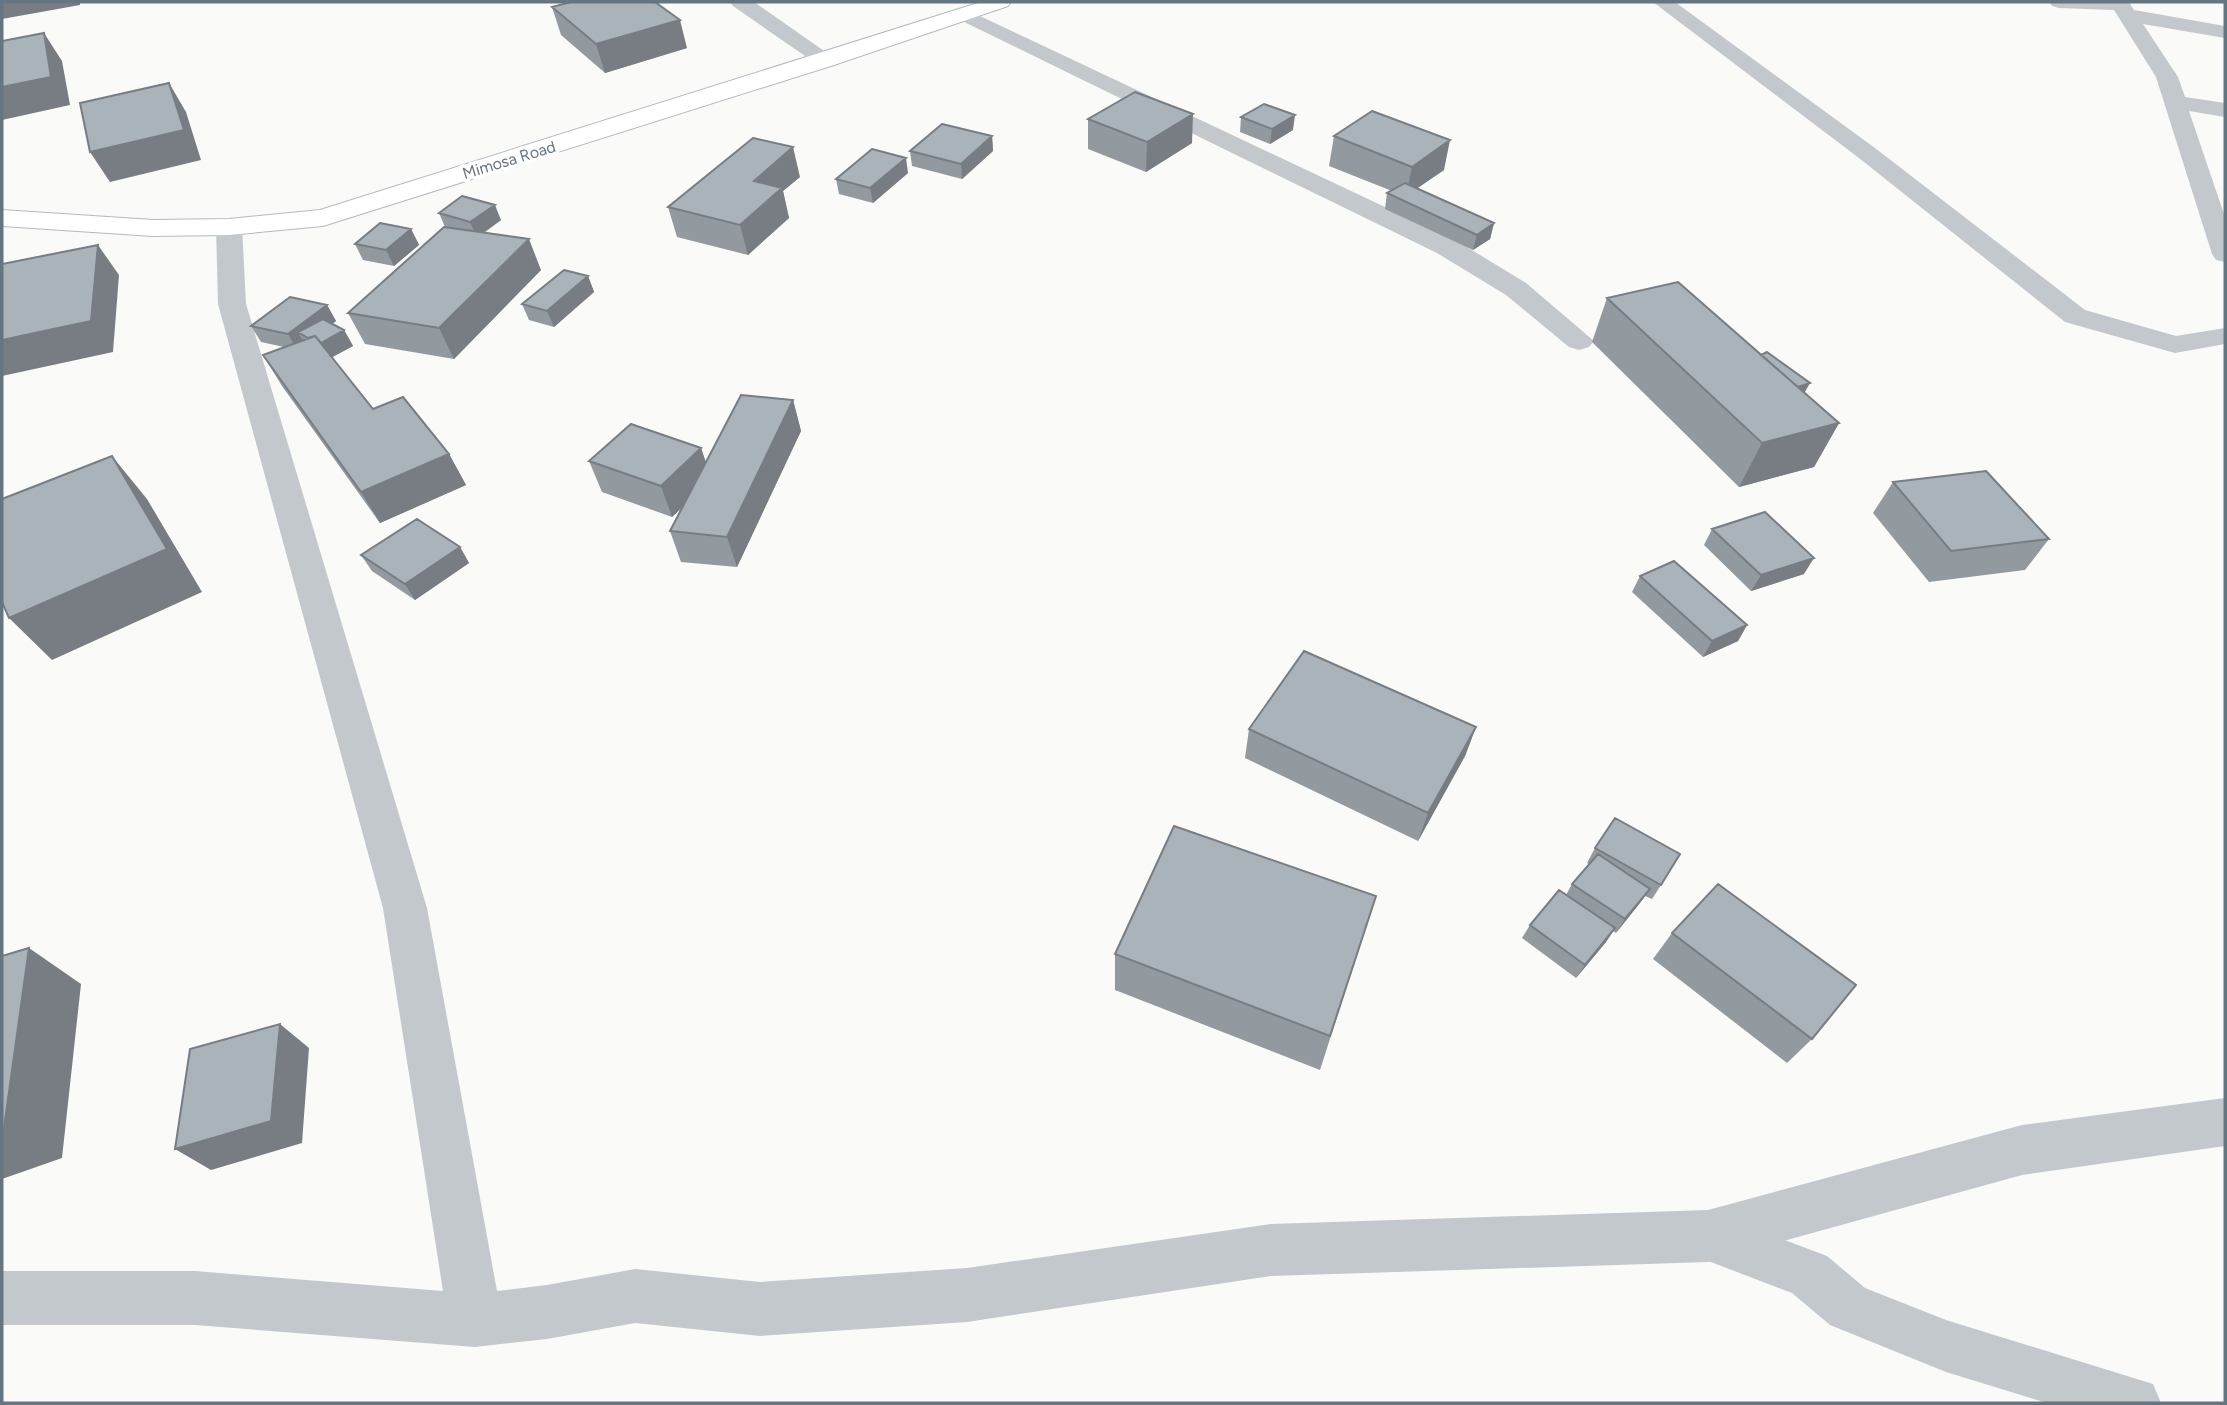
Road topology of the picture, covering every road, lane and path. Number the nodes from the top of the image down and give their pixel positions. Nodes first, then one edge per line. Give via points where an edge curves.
1 (740, 2) edge
2 (1001, 2) edge
3 (1663, 2) edge
4 (2059, 2) edge
5 (2123, 7) edge
6 (963, 14) junction
7 (2225, 32) edge
8 (826, 60) junction
9 (2175, 102) junction
10 (2225, 110) edge
11 (2, 218) edge
12 (229, 227) junction
13 (2225, 254) edge
14 (2225, 336) edge
15 (1579, 341) dead end
16 (2225, 1122) edge
17 (1707, 1236) junction
18 (2, 1298) edge
19 (475, 1320) junction
20 (2134, 1403) edge

1 - 8 street
2 - 6 street, Mimosa Road
3 - 14 lane via 1867,153 2075,316 2175,345
4 - 5 lane
5 - 7 lane
5 - 9 lane via 2167,77
6 - 8 street, Mimosa Road
6 - 15 street via 1447,247 1516,289
8 - 12 street, Mimosa Road via 323,218
9 - 10 lane
9 - 13 lane
11 - 12 street, Mimosa Road via 153,228
12 - 19 street via 232,304 405,908
16 - 17 street via 2022,1150
17 - 19 street via 1272,1250 967,1295 760,1309 635,1296
17 - 20 lane via 1809,1274 1848,1307 1946,1346
18 - 19 street via 195,1298

